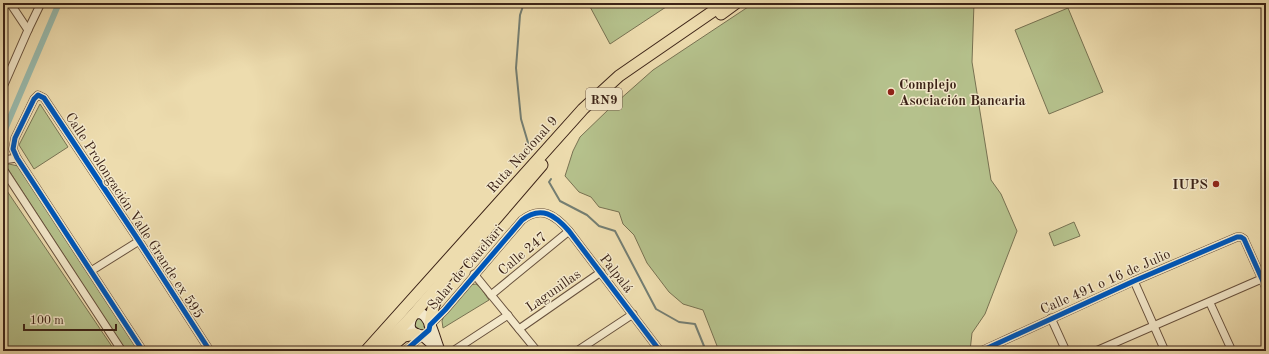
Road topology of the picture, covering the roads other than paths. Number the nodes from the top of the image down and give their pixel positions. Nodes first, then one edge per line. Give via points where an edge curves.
1 (10, 3) edge
2 (41, 3) edge
3 (725, 3) edge
4 (736, 3) edge
5 (28, 30) junction
6 (3, 87) edge
7 (17, 158) junction
8 (3, 160) edge
9 (3, 169) edge
10 (550, 215) joint
11 (569, 231) junction
12 (139, 240) junction
13 (464, 243) junction
14 (460, 260) junction
15 (91, 271) junction
16 (601, 272) junction
17 (474, 274) junction
18 (1264, 278) edge
19 (1134, 281) junction
20 (1266, 288) edge
21 (491, 295) junction
22 (1210, 302) junction
23 (633, 314) junction
24 (413, 315) junction
25 (508, 316) junction
26 (1051, 318) junction
27 (394, 321) junction
28 (430, 325) junction
29 (1154, 326) junction
30 (519, 329) junction
31 (414, 333) junction
32 (406, 350) edge
33 (439, 350) edge
34 (122, 351) edge
35 (143, 351) edge
36 (210, 351) edge
37 (366, 351) edge
38 (379, 351) edge
39 (387, 351) edge
40 (452, 351) edge
41 (537, 351) edge
42 (577, 351) edge
43 (660, 351) edge
44 (981, 351) edge
45 (1066, 351) edge
46 (1096, 351) edge
47 (1165, 351) edge
48 (1232, 351) edge

1 - 5 street
2 - 5 street
3 - 13 main road, Ruta Nacional 9 / RN9 via 619,76 600,93 557,137
4 - 14 main road, Ruta Nacional 9 / RN9 via 634,73 599,104 562,141
5 - 6 street
7 - 8 street
7 - 12 street, Calle Prolongación Valle Grande ex 595 via 13,149 15,138 38,95 44,98
7 - 15 street
9 - 34 street
10 - 11 street, Palpalá
10 - 17 street, Salar de Cauchari via 534,213 522,220
11 - 16 street, Palpalá
11 - 21 street, Calle 247
12 - 15 street
12 - 36 street, Calle Prolongación Valle Grande ex 595
13 - 24 main road via 420,299
13 - 27 main road, Ruta Nacional 9 / RN9
14 - 24 main road, Ruta Nacional 9 / RN9
14 - 28 main road via 434,302
15 - 35 street
16 - 23 street, Palpalá
16 - 30 street, Lagunillas
17 - 21 street
17 - 28 street, Salar de Cauchari
18 - 19 street, Calle 491 o 16 de Julio via 1244,239 1237,237
18 - 20 street
18 - 22 street
19 - 26 street, Calle 491 o 16 de Julio
19 - 29 street
21 - 25 street
22 - 29 street
22 - 48 street
23 - 42 street
23 - 43 street, Palpalá
24 - 27 main road
24 - 28 street via 424,315
24 - 31 street via 410,320
24 - 38 main road, Ruta Nacional 9 / RN9
25 - 30 street
25 - 40 street
26 - 44 street, Calle 491 o 16 de Julio
26 - 45 street
27 - 37 main road, Ruta Nacional 9 / RN9
28 - 31 street, Salar de Cauchari via 429,330
28 - 33 street
29 - 46 street
29 - 47 street
30 - 41 street
31 - 32 street, Salar de Cauchari
31 - 32 street, Salar de Cauchari
31 - 33 street
31 - 39 main road via 400,338

